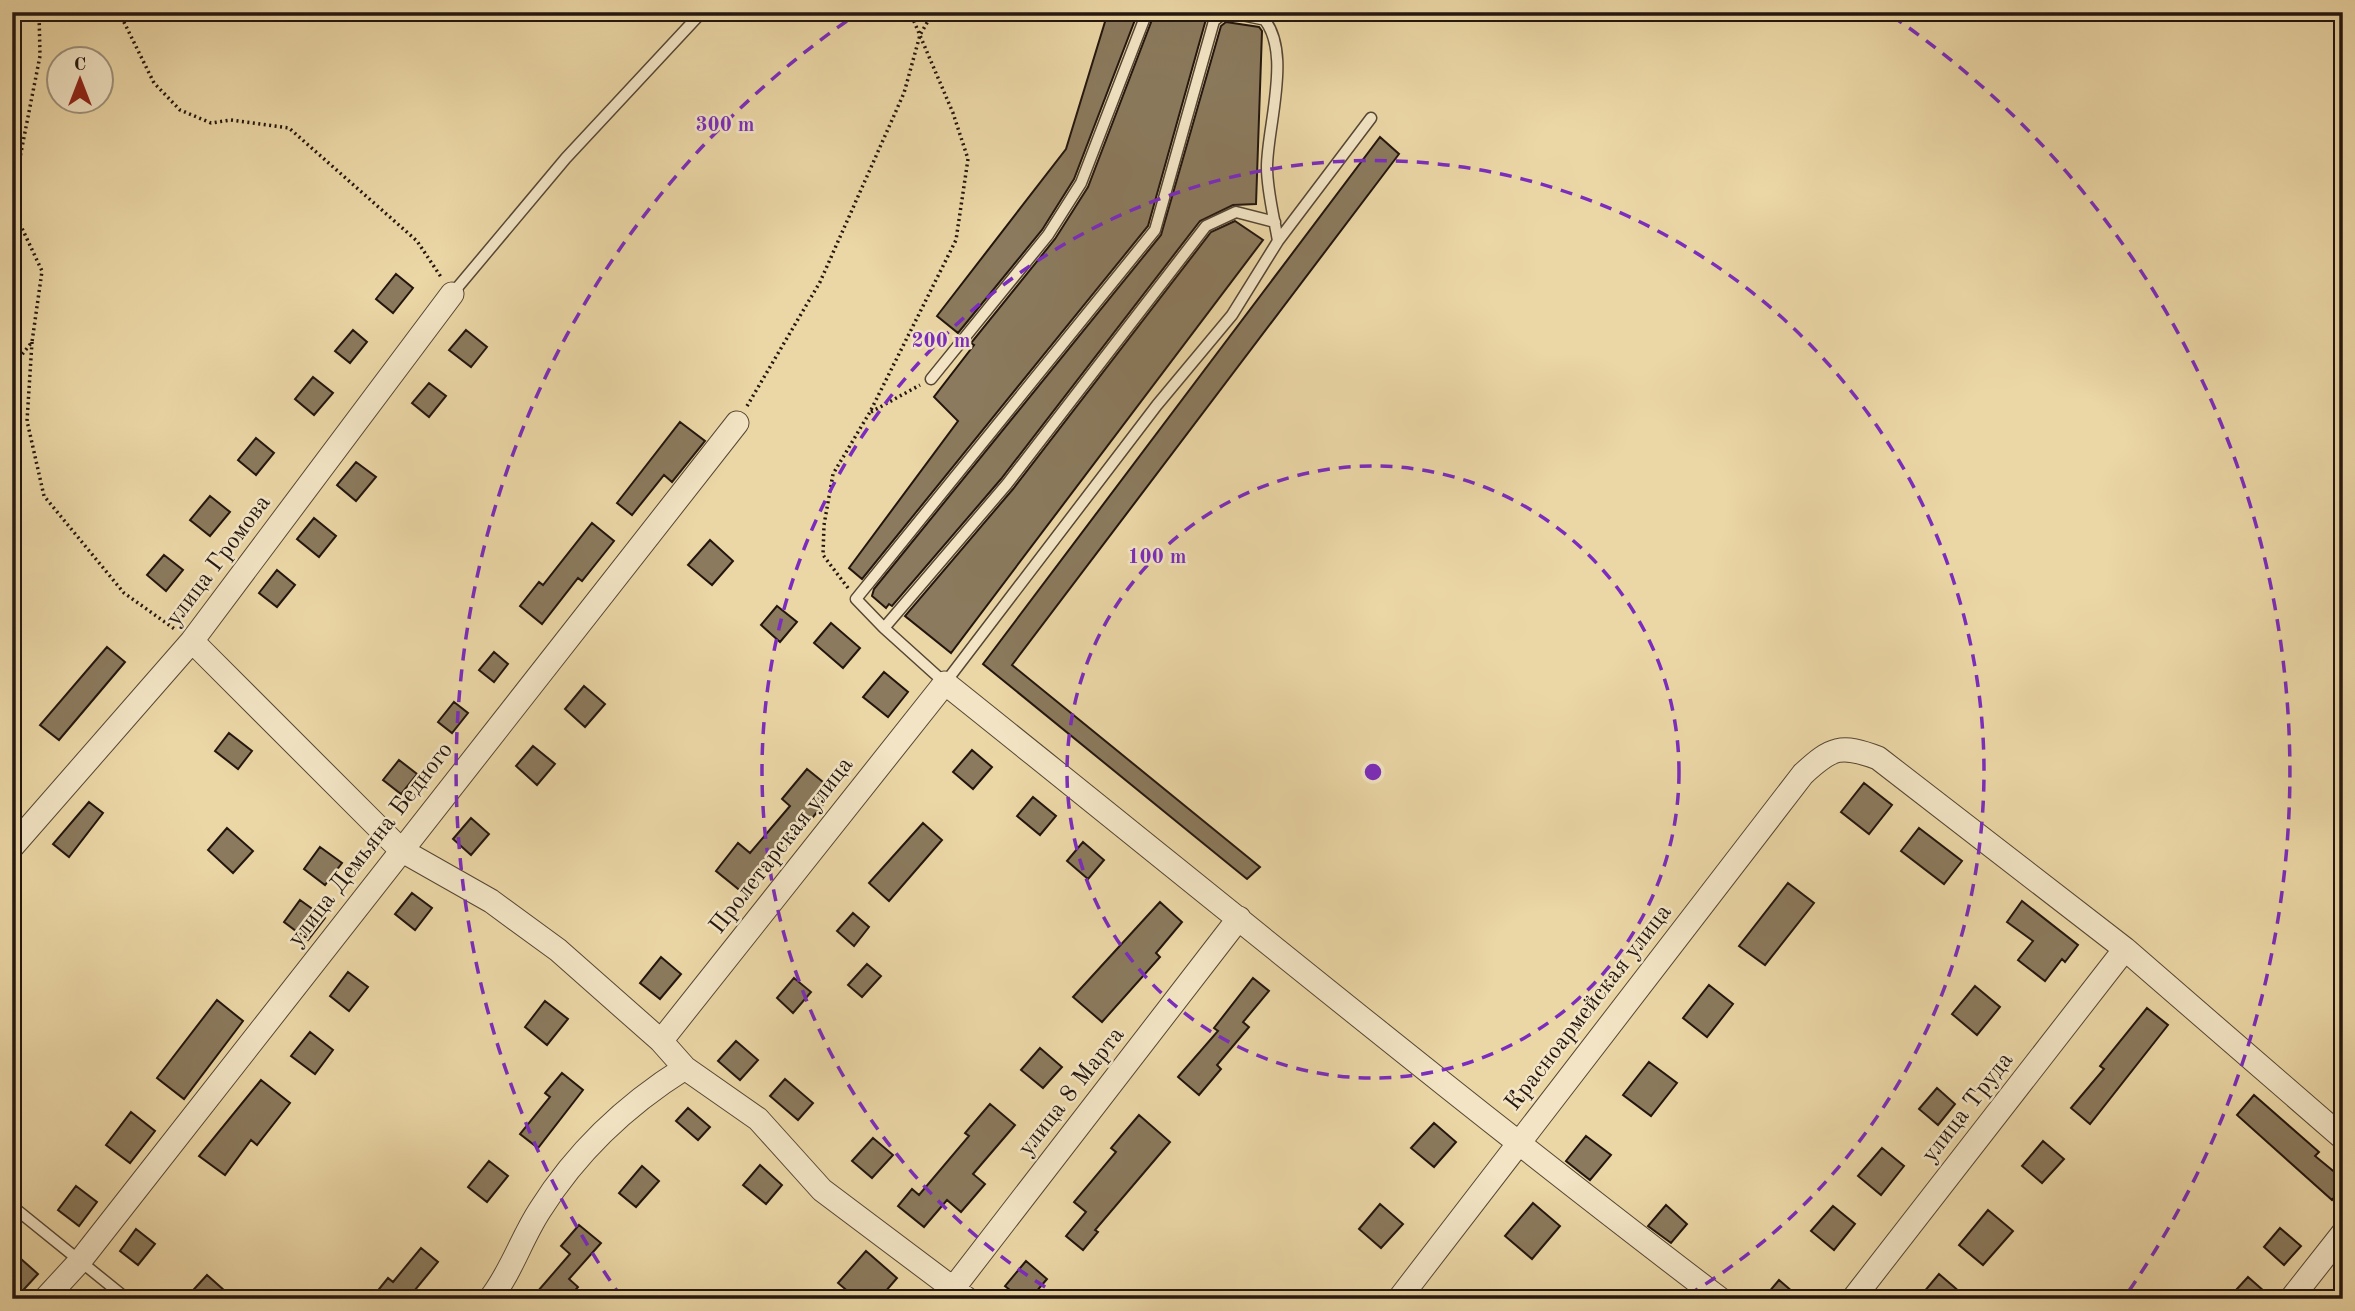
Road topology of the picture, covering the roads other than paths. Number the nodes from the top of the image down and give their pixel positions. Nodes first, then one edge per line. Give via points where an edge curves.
1 (702, 12) edge
2 (1147, 12) edge
3 (1226, 12) edge
4 (1257, 12) edge
5 (1267, 20) junction
6 (1371, 118) dead end
7 (1275, 222) junction
8 (1278, 242) junction
9 (452, 293) joint
10 (930, 379) road end
11 (737, 423) road end
12 (884, 628) junction
13 (192, 641) junction
14 (944, 683) junction
15 (12, 847) edge
16 (401, 850) junction
17 (1239, 918) junction
18 (2125, 949) junction
19 (661, 1041) junction
20 (685, 1068) junction
21 (2343, 1139) edge
22 (1517, 1144) junction
23 (12, 1206) edge
24 (2343, 1233) edge
25 (80, 1261) junction
26 (955, 1295) edge
27 (45, 1299) edge
28 (127, 1299) edge
29 (490, 1299) edge
30 (1399, 1299) edge
31 (1720, 1299) edge
32 (1853, 1299) edge
33 (2291, 1299) edge

1 - 9 lane via 566,158
2 - 10 lane via 1081,183 1048,235
3 - 5 lane
3 - 12 lane via 1214,21 1155,230 856,599
4 - 5 lane
5 - 7 lane via 1278,55 1267,168
6 - 8 lane
7 - 8 lane
7 - 12 lane via 1236,212 1206,226 1007,484
8 - 14 lane via 1231,315
9 - 13 street, улица Громова
11 - 16 street, улица Демьяна Бедного
12 - 14 lane
13 - 15 street, улица Громова
13 - 16 street
14 - 17 street
14 - 19 street, Пролетарская улица
16 - 19 street via 525,924
16 - 25 street, улица Демьяна Бедного
17 - 22 street
17 - 26 street, улица 8 Марта
18 - 21 street
18 - 22 street, Красноармейская улица via 1878,758 1854,749 1825,754 1803,774
18 - 32 street, улица Труда
19 - 20 street
20 - 26 street via 758,1119 822,1190
20 - 29 street via 622,1113 587,1146 539,1211 505,1280
22 - 30 street, Красноармейская улица
22 - 31 street
23 - 25 lane
24 - 33 street
25 - 27 street, улица Демьяна Бедного
25 - 28 lane

